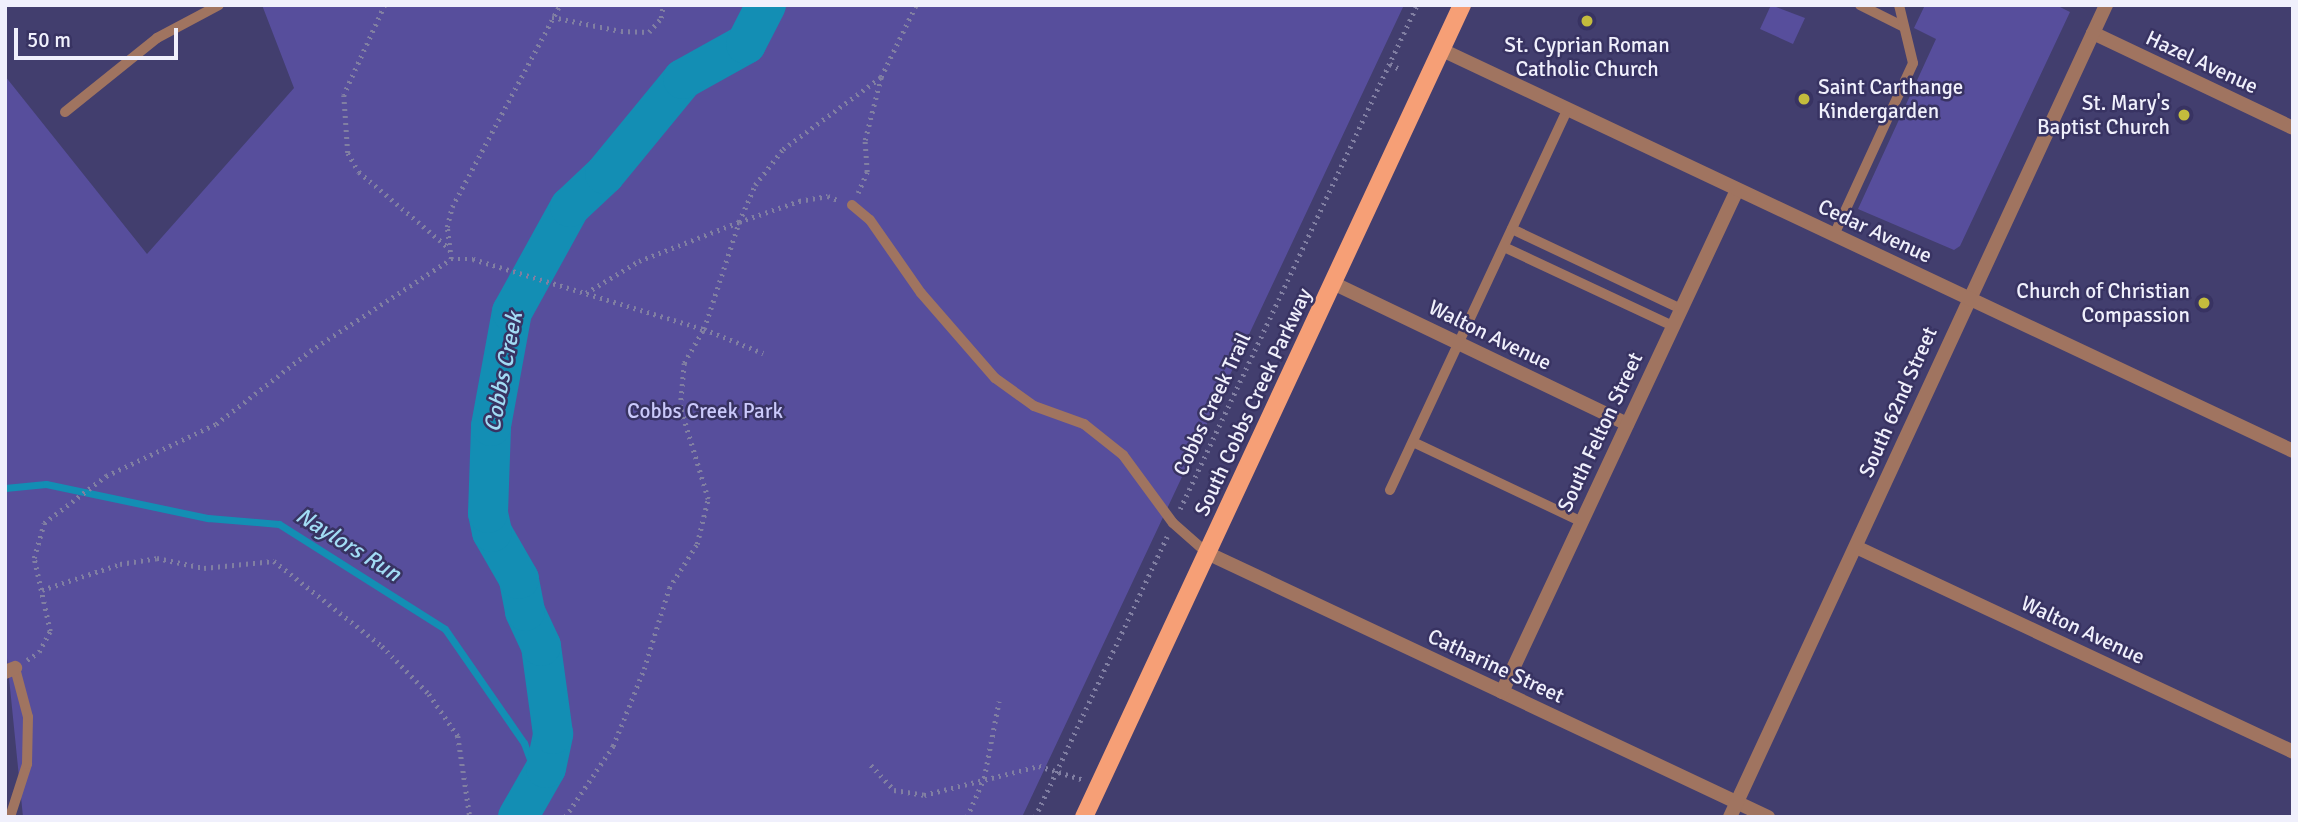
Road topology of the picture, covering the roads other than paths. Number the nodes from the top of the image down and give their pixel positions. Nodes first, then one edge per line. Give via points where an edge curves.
1 (219, 5) edge
2 (1462, 5) edge
3 (1860, 5) edge
4 (1899, 5) edge
5 (2106, 5) edge
6 (1902, 26) junction
7 (2093, 33) junction
8 (1440, 49) junction
9 (1567, 111) junction
10 (65, 112) dead end
11 (2293, 128) edge
12 (1737, 190) junction
13 (852, 205) road end
14 (1512, 229) junction
15 (1834, 235) junction
16 (1504, 247) junction
17 (1335, 284) junction
18 (1968, 298) junction
19 (1681, 309) junction
20 (1673, 326) junction
21 (1459, 344) junction
22 (1627, 424) junction
23 (1413, 442) junction
24 (2293, 451) edge
25 (1390, 490) dead end
26 (1582, 523) junction
27 (1856, 547) junction
28 (1207, 553) junction
29 (10, 670) edge
30 (1502, 692) junction
31 (2293, 752) edge
32 (1737, 802) junction
33 (1090, 815) edge
34 (10, 817) edge
35 (1730, 817) edge
36 (1768, 817) edge

1 - 10 lane via 157,37
2 - 8 main road, South Cobbs Creek Parkway
3 - 6 lane
4 - 6 lane
5 - 7 street, South 62nd Street
6 - 15 lane via 1912,45 1913,63
7 - 11 street, Hazel Avenue
7 - 18 street, South 62nd Street
8 - 9 street, Cedar Avenue
8 - 17 main road, South Cobbs Creek Parkway
9 - 12 street, Cedar Avenue
9 - 14 lane
12 - 15 street, Cedar Avenue
12 - 19 street, South Felton Street
13 - 28 lane via 870,220 921,293 995,378 1034,406 1084,424 1123,455 1173,523
14 - 16 lane
14 - 19 lane
15 - 18 street, Cedar Avenue
16 - 20 lane
16 - 21 lane
17 - 21 street, Walton Avenue
17 - 28 main road, South Cobbs Creek Parkway
18 - 24 street, Cedar Avenue
18 - 27 street, South 62nd Street
19 - 20 street, South Felton Street
20 - 22 street, South Felton Street
21 - 22 street, Walton Avenue
21 - 23 lane
22 - 26 street, South Felton Street
23 - 25 lane
23 - 26 lane
26 - 30 street, South Felton Street
27 - 31 street, Walton Avenue
27 - 32 street, South 62nd Street
28 - 30 street, Catharine Street
28 - 33 main road, South Cobbs Creek Parkway via 1098,786
29 - 34 lane via 28,717 27,764
30 - 32 street, Catharine Street
32 - 35 street, South 62nd Street
32 - 36 street, Catharine Street

